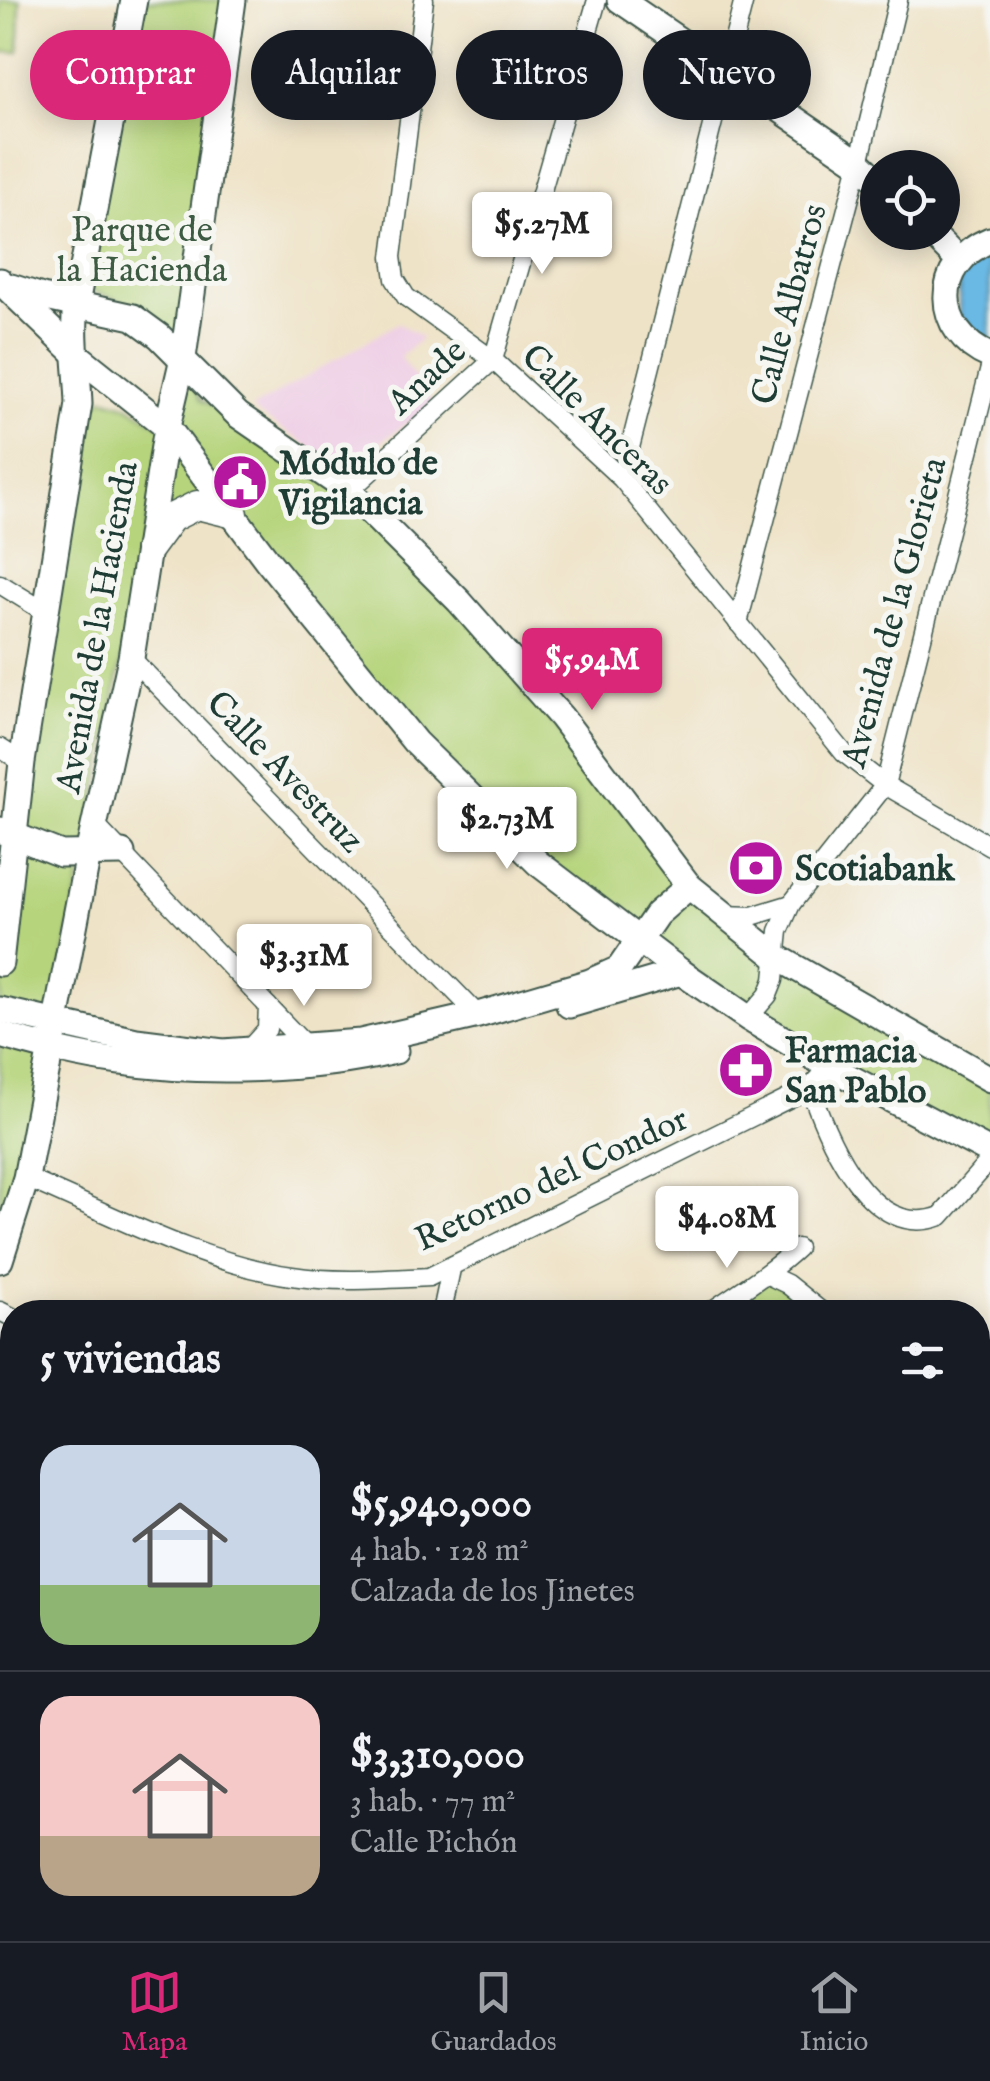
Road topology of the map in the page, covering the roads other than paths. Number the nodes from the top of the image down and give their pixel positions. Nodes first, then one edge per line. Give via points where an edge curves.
1 (134, 0) edge
2 (233, 0) edge
3 (424, 0) edge
4 (597, 0) edge
5 (620, 0) edge
6 (744, 0) edge
7 (898, 0) edge
8 (665, 30) edge
9 (736, 30) edge
10 (713, 120) edge
11 (798, 120) edge
12 (859, 162) junction
13 (990, 240) edge
14 (948, 250) edge
15 (959, 261) junction
16 (3, 283) edge
17 (76, 304) junction
18 (78, 356) junction
19 (990, 356) edge
20 (182, 358) junction
21 (494, 360) junction
22 (990, 368) edge
23 (167, 427) junction
24 (622, 479) junction
25 (349, 491) junction
26 (234, 514) junction
27 (149, 548) junction
28 (0, 584) edge
29 (47, 613) junction
30 (738, 623) junction
31 (132, 658) junction
32 (0, 748) edge
33 (22, 762) junction
34 (885, 785) junction
35 (8, 806) edge
36 (95, 825) junction
37 (6, 833) edge
38 (990, 846) edge
39 (122, 853) junction
40 (88, 854) junction
41 (690, 886) junction
42 (791, 904) junction
43 (724, 915) junction
44 (638, 938) junction
45 (777, 957) junction
46 (0, 963) edge
47 (681, 972) junction
48 (268, 1006) junction
49 (0, 1010) edge
50 (478, 1015) junction
51 (748, 1018) junction
52 (0, 1036) edge
53 (54, 1037) junction
54 (306, 1046) junction
55 (248, 1050) junction
56 (830, 1067) junction
57 (990, 1079) edge
58 (810, 1088) junction
59 (990, 1152) edge
60 (990, 1160) edge
61 (26, 1178) junction
62 (797, 1248) dead end
63 (0, 1260) edge
64 (451, 1268) junction
65 (768, 1275) junction
66 (444, 1300) edge
67 (729, 1300) edge
68 (807, 1300) edge

1 - 17 main road, Avenida de la Hacienda
2 - 20 main road, Avenida de la Hacienda
3 - 21 street, Calle Anceras via 394,228 396,279 406,297
4 - 21 street, Anade
5 - 8 main road
6 - 9 street
7 - 12 street, Calle Albatros
10 - 24 street
11 - 12 main road
12 - 30 street, Calle Albatros
13 - 15 main road
14 - 15 main road
15 - 19 main road via 946,298 950,318 960,336
16 - 17 main road
16 - 18 main road
17 - 18 main road, Avenida de la Hacienda
17 - 20 main road via 134,317
18 - 23 main road
18 - 29 main road, Avenida de la Hacienda via 79,404
20 - 23 main road, Avenida de la Hacienda
20 - 25 main road via 238,415
21 - 24 street, Calle Anceras
21 - 25 street, Anade
22 - 34 street, Avenida de la Glorieta
23 - 26 main road
23 - 27 main road, Avenida de la Hacienda
24 - 30 street, Calle Anceras
25 - 41 main road via 561,717
26 - 27 main road via 197,505 171,518
26 - 44 main road via 416,742 538,863
27 - 31 main road, Avenida de la Hacienda
28 - 29 street
29 - 33 main road, Avenida de la Hacienda
30 - 34 street, Calle Anceras via 844,754
31 - 36 main road, Avenida de la Hacienda
31 - 50 street, Calle Avestruz
32 - 33 street
33 - 35 main road, Avenida de la Hacienda
34 - 38 street, Calle Anceras
34 - 42 street, Avenida de la Glorieta
35 - 37 main road, Avenida de la Hacienda
36 - 39 street
36 - 40 main road, Avenida de la Hacienda
37 - 40 main road via 45,850
37 - 46 main road, Avenida de la Hacienda
39 - 40 main road
39 - 48 street
40 - 53 main road, Avenida de la Hacienda
41 - 43 main road
41 - 44 main road
42 - 43 street via 752,916
42 - 45 street, Avenida de la Glorieta
43 - 45 main road
44 - 47 main road
44 - 50 main road via 619,968 590,982
45 - 51 street, Avenida de la Glorieta via 768,996
45 - 57 main road
47 - 51 main road
47 - 53 main road via 358,1060 227,1068 122,1063
48 - 54 street
48 - 55 street via 267,1029
49 - 53 main road
50 - 54 main road via 361,1042
51 - 56 main road
52 - 53 main road
53 - 55 main road
53 - 61 main road, Avenida de la Hacienda
54 - 55 main road
56 - 58 street, Retorno del Condor
56 - 59 main road
58 - 60 street via 847,1170 876,1205 907,1220 942,1216
58 - 64 street, Retorno del Condor
61 - 63 main road, Avenida de la Hacienda
61 - 64 street, Retorno del Condor via 228,1261 292,1276 380,1280
62 - 65 street
64 - 66 street
65 - 67 street
65 - 68 street

